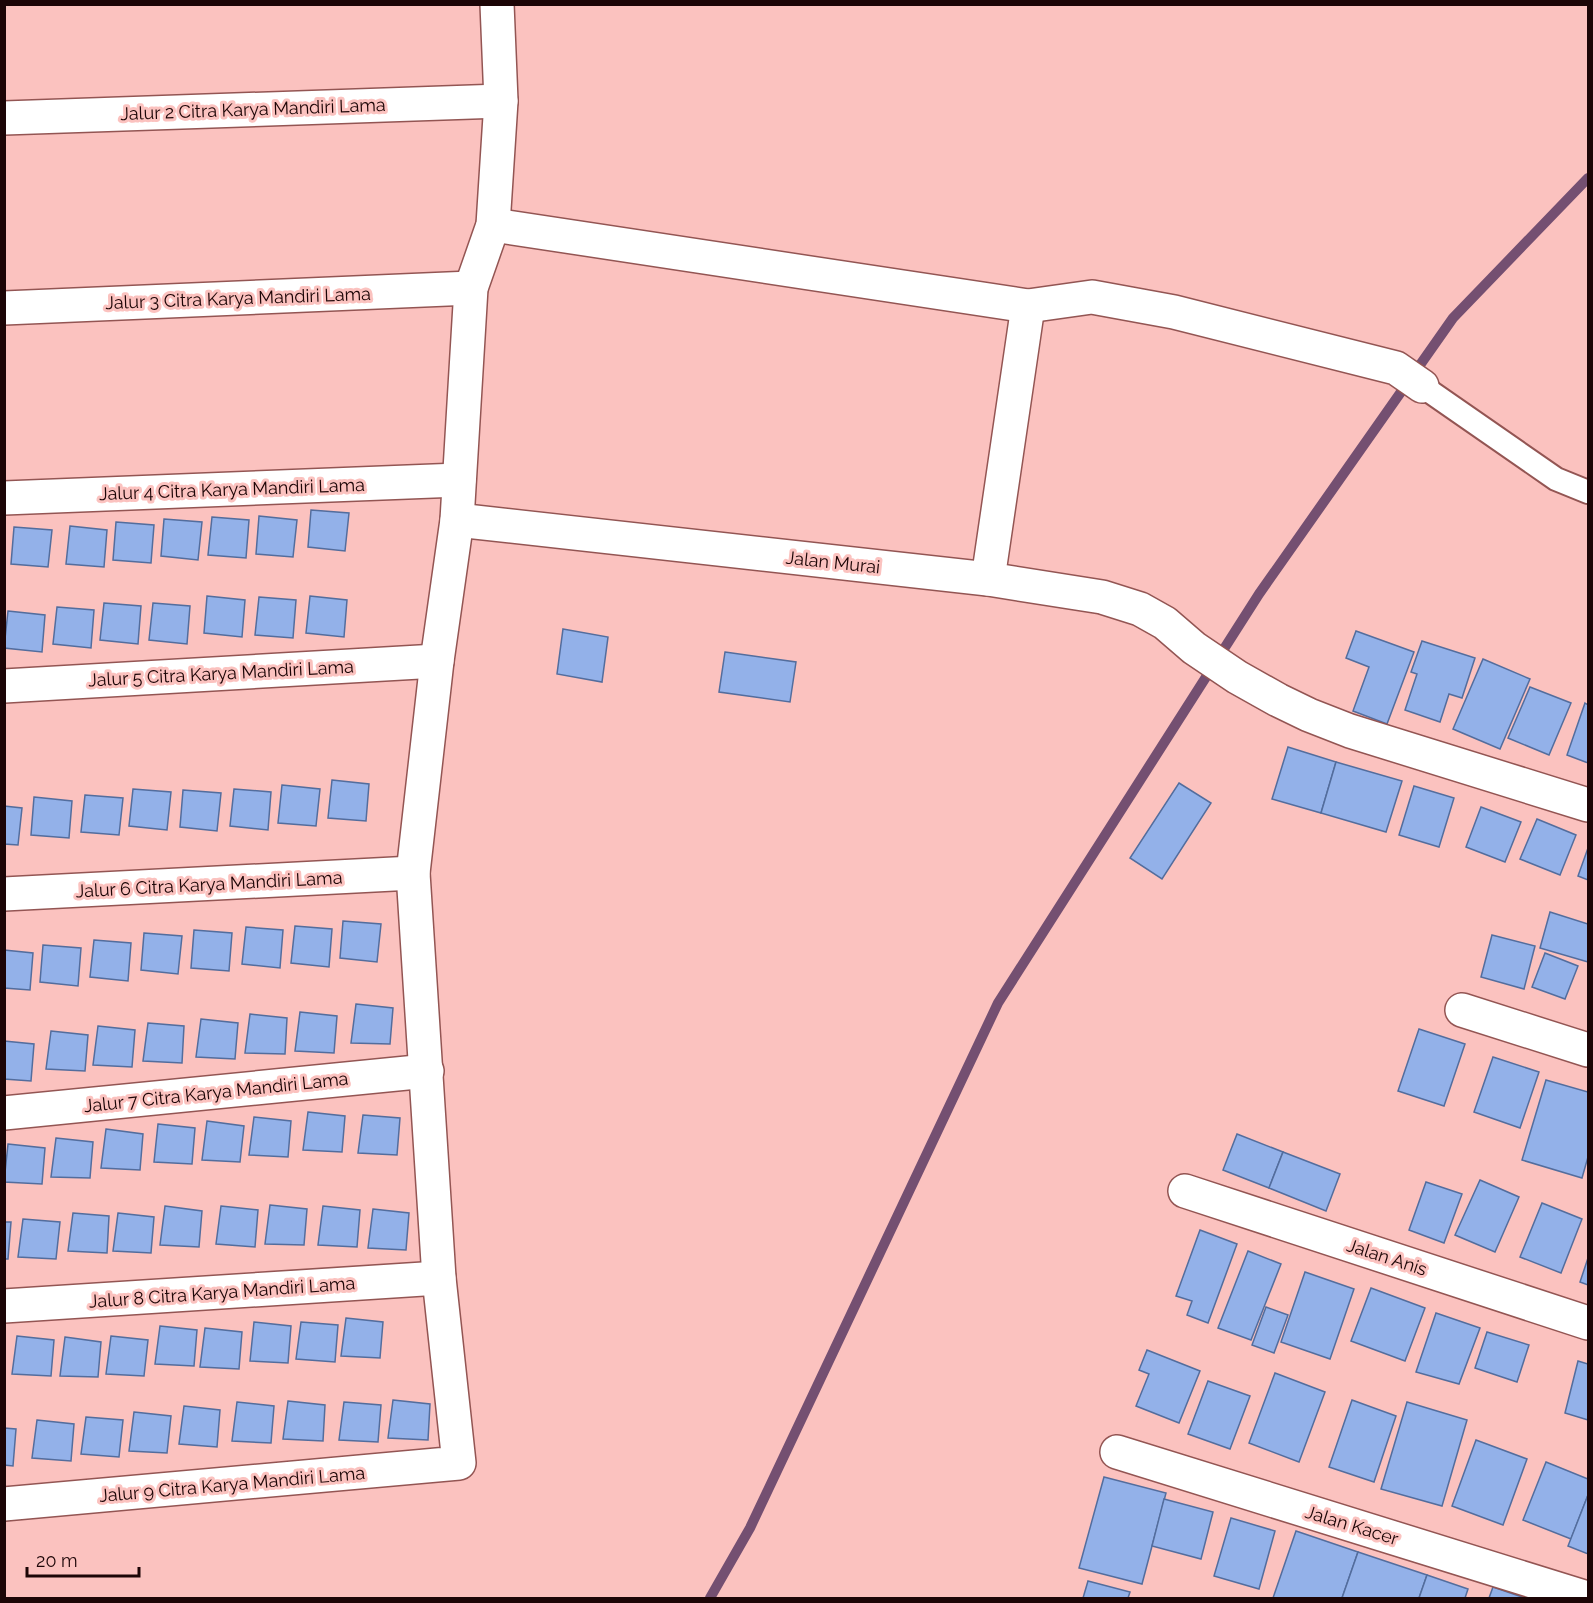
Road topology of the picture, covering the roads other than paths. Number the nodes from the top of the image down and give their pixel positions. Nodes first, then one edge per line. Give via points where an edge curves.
1 (497, 4) edge
2 (501, 101) junction
3 (4, 118) edge
4 (493, 225) junction
5 (471, 288) junction
6 (1028, 306) junction
7 (4, 308) edge
8 (1409, 377) joint
9 (459, 480) junction
10 (1588, 492) edge
11 (4, 498) edge
12 (457, 520) junction
13 (988, 579) junction
14 (437, 661) junction
15 (4, 686) edge
16 (1588, 805) edge
17 (413, 873) junction
18 (4, 894) edge
19 (1462, 1010) dead end
20 (1588, 1050) edge
21 (427, 1071) junction
22 (4, 1113) edge
23 (1185, 1191) dead end
24 (439, 1278) junction
25 (4, 1306) edge
26 (1588, 1323) edge
27 (1117, 1452) dead end
28 (4, 1504) edge
29 (1587, 1599) edge

1 - 2 street
2 - 3 street, Jalur 2 Citra Karya Mandiri Lama
2 - 4 street
4 - 5 street
4 - 6 street
5 - 7 street, Jalur 3 Citra Karya Mandiri Lama
5 - 9 street
6 - 8 street via 1092,297 1174,312
6 - 13 street
8 - 10 lane via 1556,479
9 - 11 street, Jalur 4 Citra Karya Mandiri Lama
9 - 12 street
12 - 13 street, Jalan Murai
12 - 14 street
13 - 16 street, Jalan Murai via 1102,597 1140,609 1237,677 1309,715
14 - 15 street, Jalur 5 Citra Karya Mandiri Lama
14 - 17 street
17 - 18 street, Jalur 6 Citra Karya Mandiri Lama
17 - 21 street
19 - 20 street
21 - 22 street, Jalur 7 Citra Karya Mandiri Lama
21 - 24 street
23 - 26 street, Jalan Anis
24 - 25 street, Jalur 8 Citra Karya Mandiri Lama
24 - 28 street, Jalur 9 Citra Karya Mandiri Lama via 459,1463
27 - 29 street, Jalan Kacer

